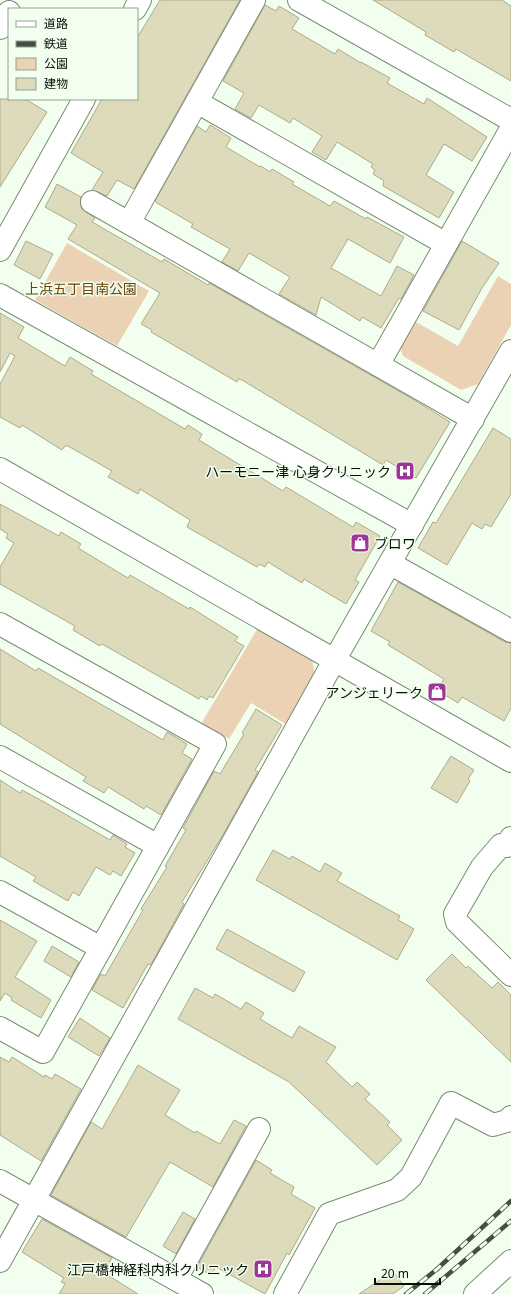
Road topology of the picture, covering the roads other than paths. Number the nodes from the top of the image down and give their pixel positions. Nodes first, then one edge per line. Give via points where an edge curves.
1 (254, 0) edge
2 (299, 0) edge
3 (0, 3) edge
4 (9, 8) edge
5 (8, 14) edge
6 (0, 28) edge
7 (83, 100) edge
8 (197, 102) junction
9 (511, 120) edge
10 (511, 129) edge
11 (92, 202) dead end
12 (129, 223) junction
13 (446, 244) junction
14 (0, 250) edge
15 (0, 295) edge
16 (511, 351) edge
17 (378, 364) junction
18 (473, 419) junction
19 (0, 469) edge
20 (412, 525) junction
21 (391, 564) junction
22 (0, 624) edge
23 (511, 630) edge
24 (335, 659) junction
25 (0, 757) edge
26 (511, 761) edge
27 (511, 838) edge
28 (158, 846) junction
29 (0, 892) edge
30 (102, 948) junction
31 (511, 975) edge
32 (0, 1028) edge
33 (511, 1117) edge
34 (259, 1129) dead end
35 (0, 1181) edge
36 (34, 1200) junction
37 (0, 1261) edge
38 (511, 1261) edge
39 (176, 1279) junction
40 (202, 1294) edge
41 (285, 1294) edge
42 (474, 1294) edge

1 - 8 street
2 - 9 street
3 - 4 street
5 - 6 street
7 - 14 street
8 - 12 street
8 - 13 street
10 - 13 street
11 - 12 street
12 - 17 street
13 - 17 street
15 - 20 street
16 - 18 street
17 - 18 street
18 - 20 street
19 - 24 street
20 - 21 street
21 - 23 street
21 - 24 street
22 - 28 street via 215,744
24 - 26 street
24 - 36 street
25 - 28 street
27 - 31 street via 507,846 501,845 482,867 454,914 457,922
28 - 30 street
29 - 30 street
30 - 32 street via 43,1052
33 - 41 street via 507,1121 493,1125 451,1103 411,1177 402,1187 329,1214
34 - 39 street
35 - 36 street
36 - 37 street
36 - 39 street
38 - 42 street
39 - 40 street

